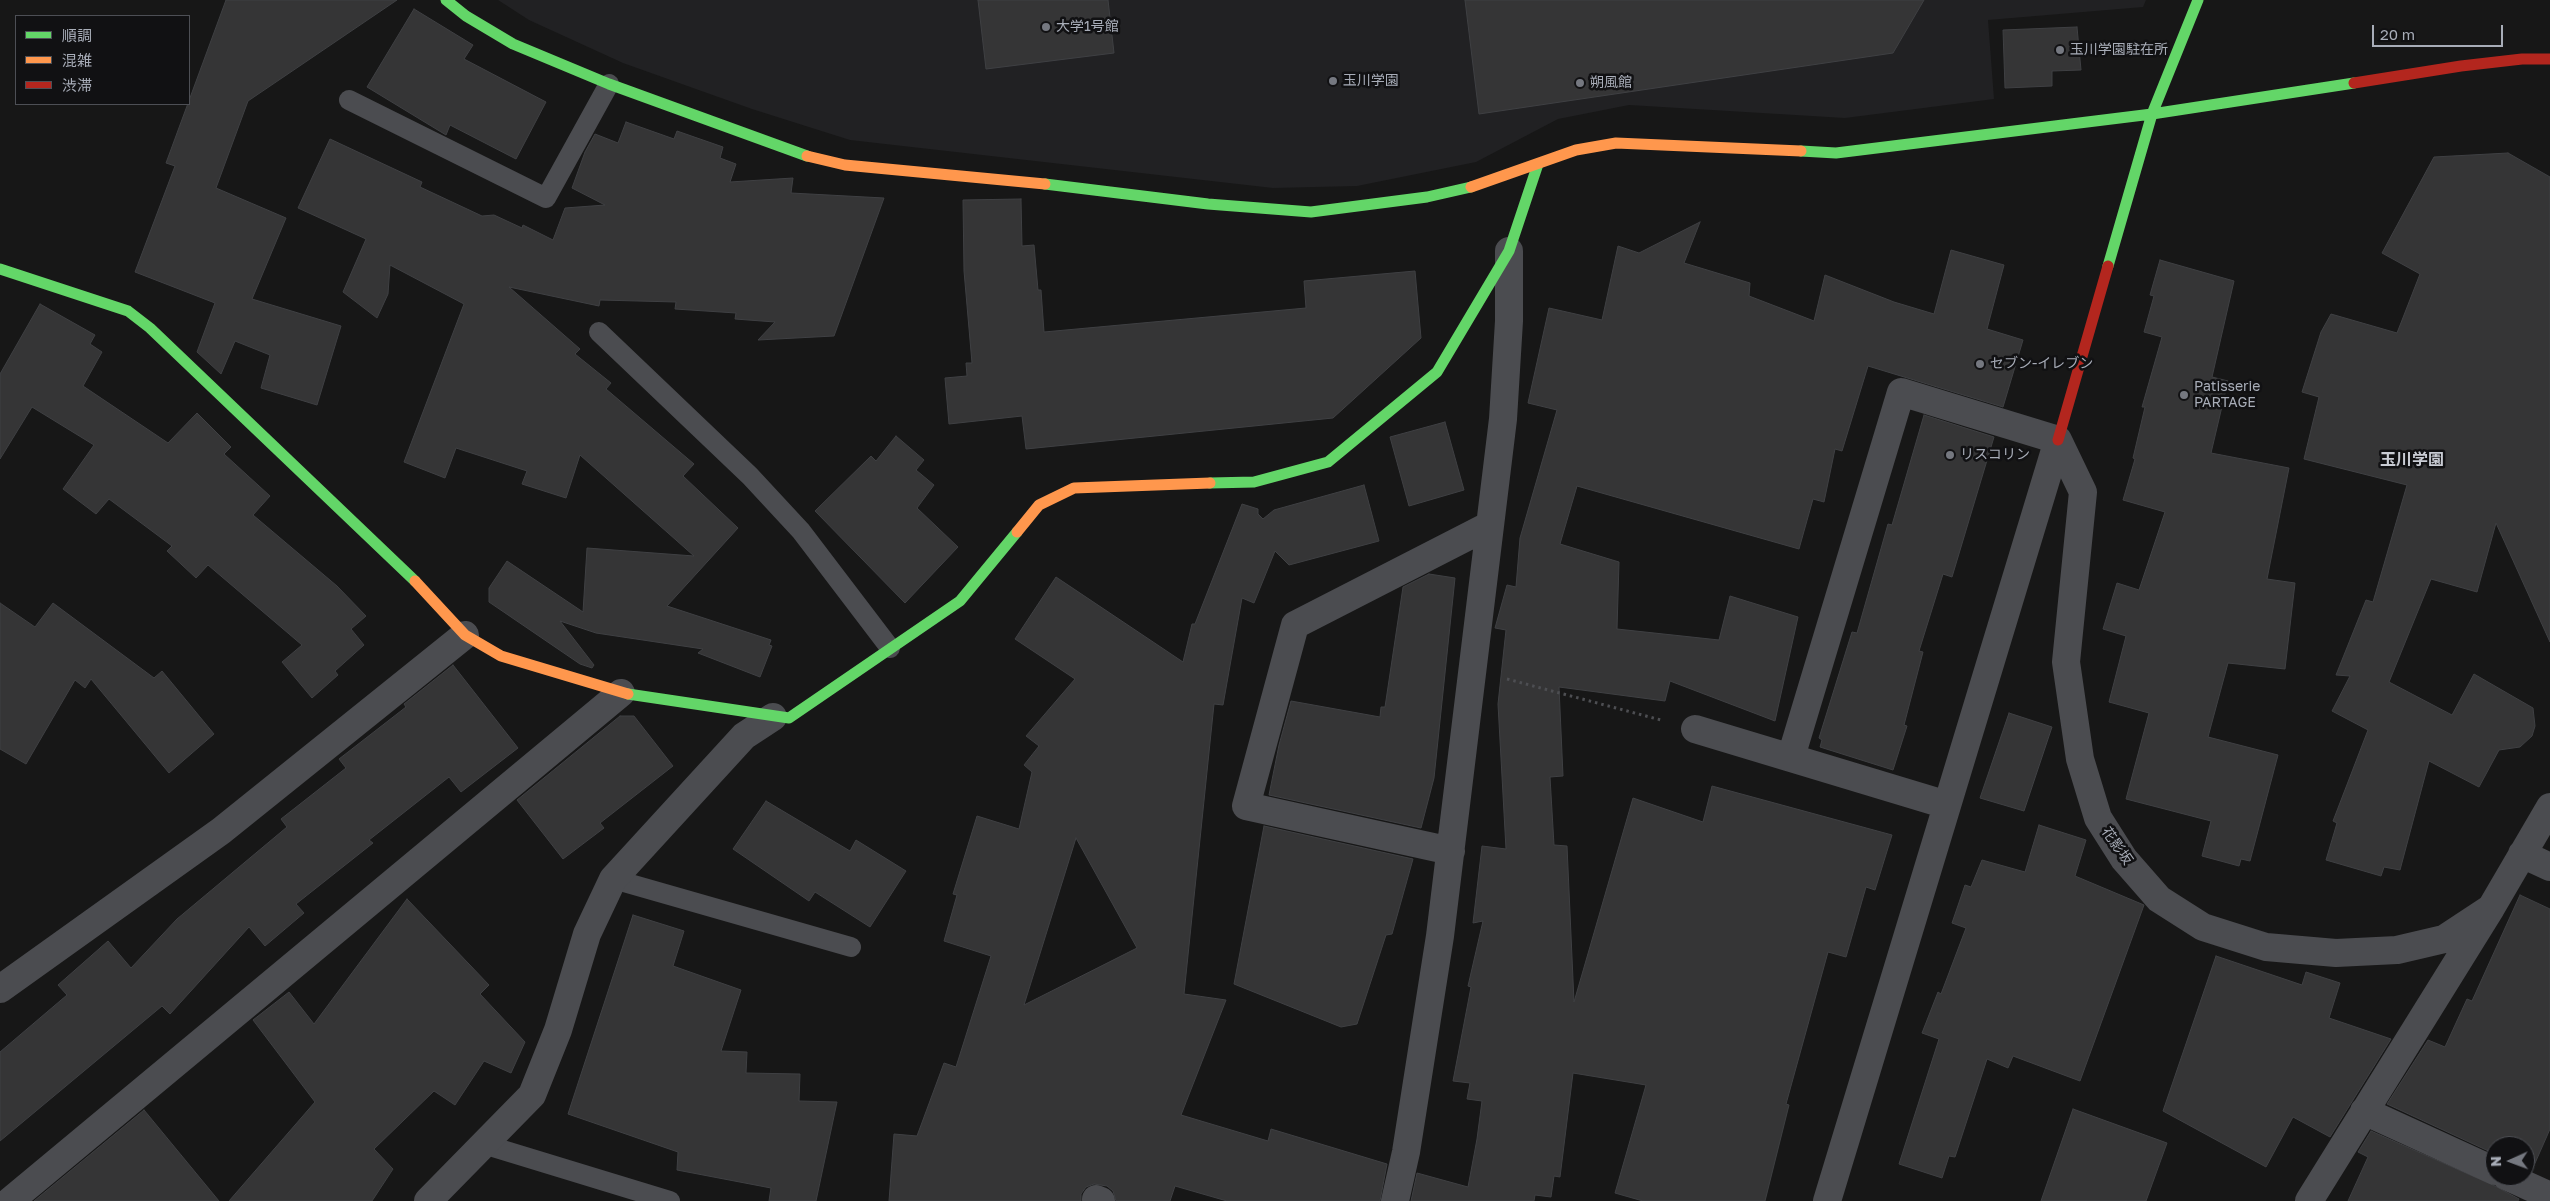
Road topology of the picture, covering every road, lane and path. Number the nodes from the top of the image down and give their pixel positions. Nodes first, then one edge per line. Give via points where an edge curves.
1 (446, 0) edge
2 (2198, 0) edge
3 (2550, 59) edge
4 (609, 84) junction
5 (349, 100) dead end
6 (2152, 114) junction
7 (1538, 164) junction
8 (1509, 251) junction
9 (0, 269) edge
10 (599, 332) dead end
11 (2058, 440) junction
12 (1490, 526) junction
13 (465, 635) junction
14 (890, 648) junction
15 (1516, 681) dead end
16 (621, 693) junction
17 (773, 717) junction
18 (1695, 729) joint
19 (1791, 757) junction
20 (1947, 805) junction
21 (2550, 807) edge
22 (1451, 851) junction
23 (2522, 854) junction
24 (2550, 867) edge
25 (613, 879) junction
26 (2491, 908) junction
27 (851, 947) dead end
28 (0, 989) edge
29 (2364, 1111) junction
30 (482, 1144) junction
31 (2485, 1166) edge
32 (2528, 1186) edge
33 (2550, 1196) edge
34 (10, 1201) edge
35 (428, 1201) edge
36 (670, 1201) edge
37 (1395, 1201) edge
38 (1827, 1201) edge
39 (2309, 1201) edge

1 - 4 street via 513,44
2 - 6 street
3 - 6 street via 2461,66
4 - 5 lane via 546,198
4 - 7 street via 794,153 845,165 1036,183 1208,204 1311,212 1368,206 1480,185
6 - 7 street via 1836,153 1616,142 1576,150
6 - 11 street
7 - 8 street
8 - 12 street via 1510,322
8 - 14 street via 1437,372 1328,462 1254,482 1074,488 1040,505 960,601
9 - 13 street via 128,311 150,328 434,599
10 - 14 lane via 750,476 801,531
11 - 19 street via 1901,392
11 - 20 street
11 - 26 street, 花影坂 via 2083,492 2066,662 2080,759 2098,818 2124,859 2158,898 2202,927 2266,947 2336,952 2398,950 2444,939
12 - 22 street
12 - 22 street via 1295,625 1246,806
13 - 16 street via 501,656
13 - 28 street via 221,832
14 - 17 street via 789,718
15 - 18 path
16 - 17 street
16 - 34 street
17 - 25 street via 744,736
18 - 19 street
19 - 20 street
20 - 38 street
21 - 23 street
22 - 37 street via 1411,1122
23 - 24 street
23 - 26 street
25 - 27 lane
25 - 30 street via 587,934 558,1030 532,1095
26 - 29 street
29 - 31 street
29 - 39 street
30 - 35 street
30 - 36 lane
32 - 33 street

